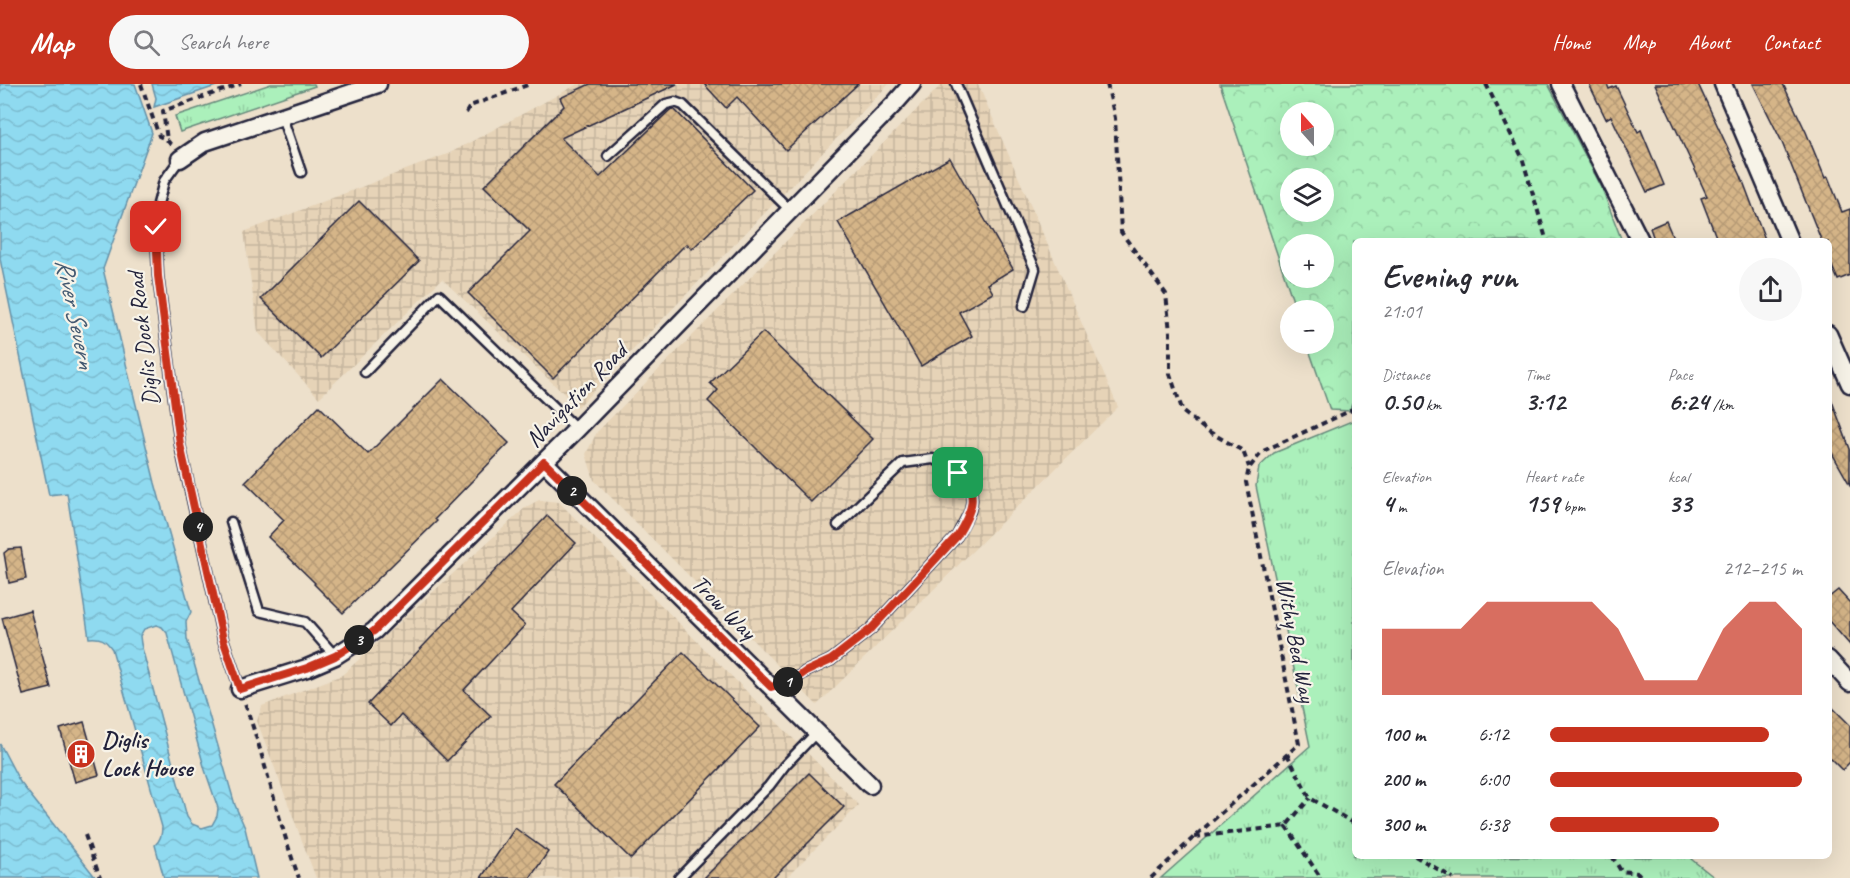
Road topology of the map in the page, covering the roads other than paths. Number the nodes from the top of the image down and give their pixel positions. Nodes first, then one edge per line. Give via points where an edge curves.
1 (378, 84) edge
2 (912, 84) edge
3 (956, 84) edge
4 (1561, 84) edge
5 (1723, 84) edge
6 (282, 117) junction
7 (608, 156) dead end
8 (180, 159) joint
9 (301, 172) dead end
10 (790, 210) junction
11 (1639, 238) edge
12 (1788, 238) edge
13 (1024, 306) dead end
14 (1832, 343) edge
15 (365, 372) dead end
16 (1850, 384) edge
17 (577, 429) junction
18 (544, 462) junction
19 (231, 522) dead end
20 (838, 525) dead end
21 (335, 656) junction
22 (1832, 663) edge
23 (1850, 683) edge
24 (771, 687) junction
25 (240, 689) joint
26 (817, 732) junction
27 (870, 785) dead end
28 (679, 878) edge

1 - 6 street, Diglis Dock Road
2 - 10 street, Navigation Road
3 - 13 lane via 1035,268
4 - 11 street
5 - 12 street
6 - 8 street, Diglis Dock Road via 206,142
6 - 9 lane
7 - 10 lane via 666,104 675,102
8 - 25 lane, Diglis Dock Road via 164,181 158,204 158,276 180,444 223,639
10 - 17 street, Navigation Road
14 - 16 street
15 - 17 lane via 439,295
17 - 18 street, Navigation Road
18 - 21 street, Navigation Road via 374,631
18 - 24 street, Trow Way
19 - 21 lane via 259,611 305,622
20 - 24 lane via 903,463 933,459 967,480 972,500 957,536 877,623 831,660 794,680
21 - 25 street, Navigation Road
22 - 23 street
24 - 26 street, Trow Way
26 - 27 street, Trow Way
26 - 28 lane

